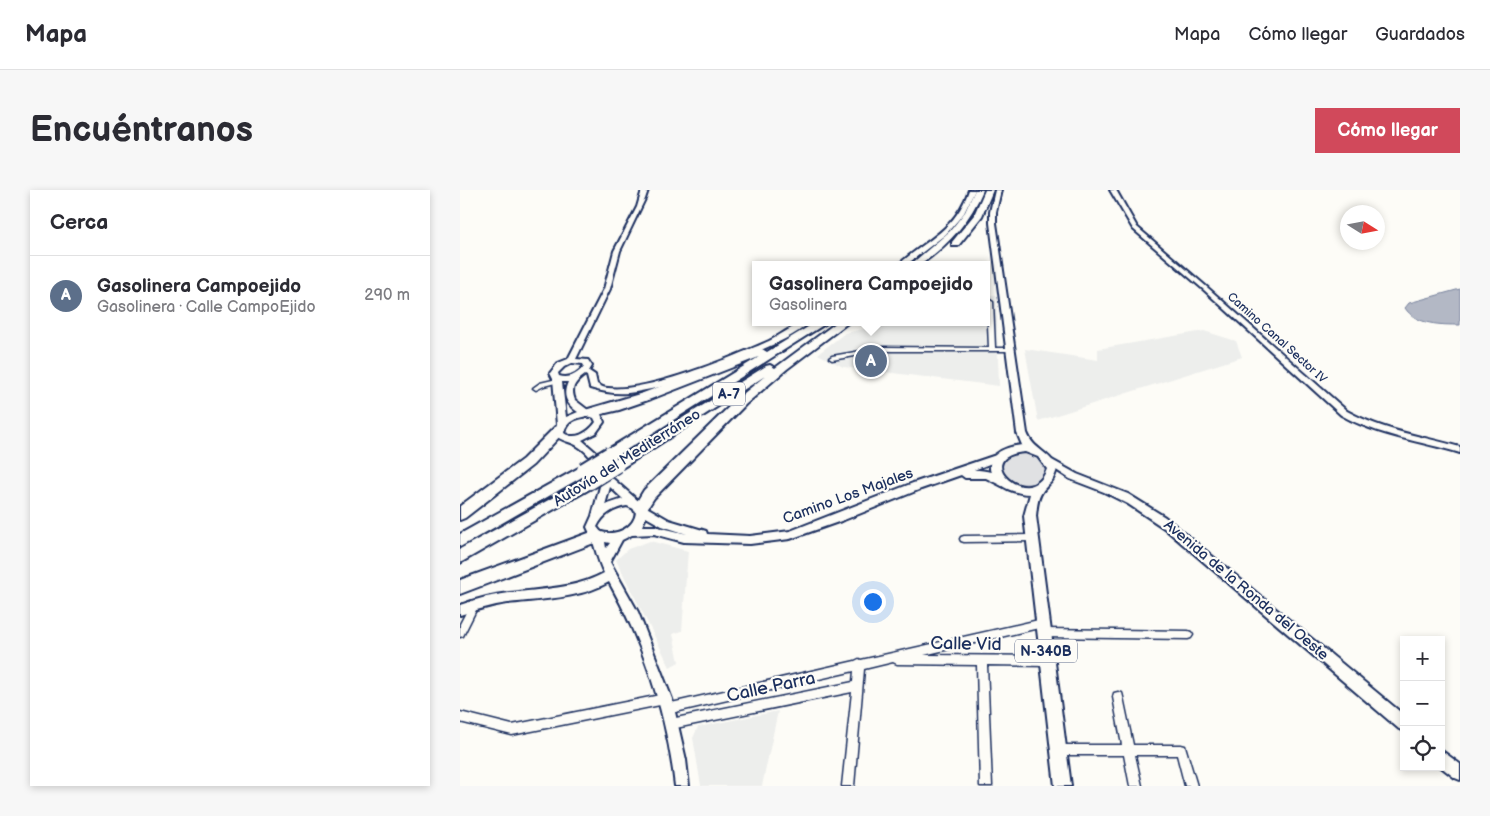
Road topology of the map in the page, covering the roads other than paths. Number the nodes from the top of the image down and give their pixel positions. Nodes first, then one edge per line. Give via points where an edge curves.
1 (645, 190) edge
2 (972, 190) edge
3 (979, 190) edge
4 (989, 190) edge
5 (998, 190) edge
6 (1113, 190) edge
7 (906, 261) edge
8 (919, 261) edge
9 (934, 261) edge
10 (990, 302) dead end
11 (800, 326) edge
12 (811, 326) edge
13 (817, 326) edge
14 (836, 326) edge
15 (838, 326) edge
16 (992, 350) junction
17 (1009, 350) junction
18 (832, 358) dead end
19 (571, 361) junction
20 (584, 372) junction
21 (575, 377) junction
22 (557, 380) junction
23 (536, 388) dead end
24 (588, 413) junction
25 (594, 430) junction
26 (563, 431) junction
27 (1022, 433) junction
28 (1017, 449) junction
29 (1032, 450) junction
30 (1460, 450) edge
31 (595, 456) junction
32 (1000, 457) junction
33 (614, 460) junction
34 (1050, 462) junction
35 (954, 474) junction
36 (587, 476) junction
37 (1074, 478) junction
38 (607, 479) junction
39 (1007, 485) junction
40 (1044, 485) junction
41 (639, 507) junction
42 (460, 514) edge
43 (598, 516) junction
44 (1030, 516) junction
45 (632, 531) junction
46 (597, 537) junction
47 (618, 538) junction
48 (964, 538) dead end
49 (1033, 538) junction
50 (720, 539) junction
51 (460, 541) edge
52 (460, 557) edge
53 (604, 562) junction
54 (610, 576) junction
55 (460, 587) edge
56 (475, 604) junction
57 (460, 610) edge
58 (1044, 628) junction
59 (460, 633) edge
60 (1188, 635) dead end
61 (883, 659) junction
62 (982, 660) junction
63 (1048, 661) junction
64 (859, 664) junction
65 (858, 686) junction
66 (1118, 697) dead end
67 (666, 704) junction
68 (460, 718) edge
69 (1400, 721) edge
70 (671, 724) junction
71 (1058, 750) junction
72 (1128, 750) junction
73 (1445, 760) edge
74 (1460, 773) edge
75 (682, 786) edge
76 (848, 786) edge
77 (986, 786) edge
78 (1062, 786) edge
79 (1136, 786) edge
80 (1191, 786) edge

1 - 19 street via 635,219 617,250 612,278
2 - 7 street via 956,220
3 - 8 highway via 972,208 957,228
4 - 9 highway via 982,209 968,230
5 - 17 main road via 993,223
6 - 30 street, Camino Canal Sector IV via 1135,228 1344,413 1391,434
10 - 16 street
11 - 20 street via 738,357 653,386 606,391 594,386 590,374
12 - 24 highway via 726,367 615,407
13 - 33 highway, Autovía del Mediterráneo / A-7
14 - 33 highway, Autovía del Mediterráneo / A-7
15 - 41 highway via 742,401
16 - 17 street
16 - 18 street via 884,349
17 - 27 main road
19 - 20 street via 587,364
19 - 22 street via 555,370
20 - 21 street
21 - 22 street
21 - 24 street via 570,386 571,403
22 - 23 street
22 - 26 street
24 - 25 street via 600,419
24 - 26 street via 570,418
25 - 26 street via 578,438
25 - 31 street
26 - 31 street
26 - 42 highway
27 - 28 main road
27 - 29 main road
28 - 29 main road
28 - 32 main road
29 - 34 main road
31 - 38 street, Camino Los Majales
32 - 35 street, Camino Los Majales
32 - 39 main road, N-340B via 995,469
33 - 36 highway, Autovía del Mediterráneo / A-7, bridge
34 - 37 street, Avenida de la Ronda del Oeste
34 - 40 main road, N-340B via 1052,476
35 - 39 street via 987,474
35 - 50 street, Camino Los Majales via 790,535 750,540
36 - 51 highway, Autovía del Mediterráneo / A-7
36 - 52 highway, Autovía del Mediterráneo / A-7
37 - 40 street, Avenida de la Ronda del Oeste via 1059,478
37 - 69 street, Avenida de la Ronda del Oeste via 1121,495 1154,514
38 - 41 street, Camino Los Majales
38 - 43 street
39 - 40 main road via 1031,490
39 - 44 main road, N-340B via 1024,502
40 - 44 main road, N-340B via 1033,499
41 - 43 street via 620,503
41 - 45 street via 641,520
41 - 50 street, Camino Los Majales via 666,523
43 - 46 street via 592,527
44 - 49 main road, N-340B
45 - 47 street
45 - 50 street, Camino Los Majales via 654,530 684,538
46 - 47 street
46 - 53 street
46 - 55 highway
47 - 53 street
48 - 49 street
49 - 58 main road, N-340B
53 - 54 street
54 - 56 street via 590,586
54 - 67 street via 632,612
56 - 57 street
56 - 59 street
58 - 60 street, Calle Parra
58 - 61 street, Calle Parra
58 - 63 main road, N-340B
61 - 62 street, Calle Vid
61 - 64 street, Calle Parra
62 - 63 street, Calle Vid
62 - 77 street
63 - 71 main road, N-340B
64 - 65 street
64 - 67 street, Calle Parra
65 - 70 street, Calle Parra
65 - 76 street
66 - 72 street
67 - 68 street, Calle Parra via 512,730
67 - 70 street
70 - 75 street
71 - 72 street
71 - 78 main road, N-340B
72 - 79 street
72 - 80 street via 1181,750
73 - 74 street

